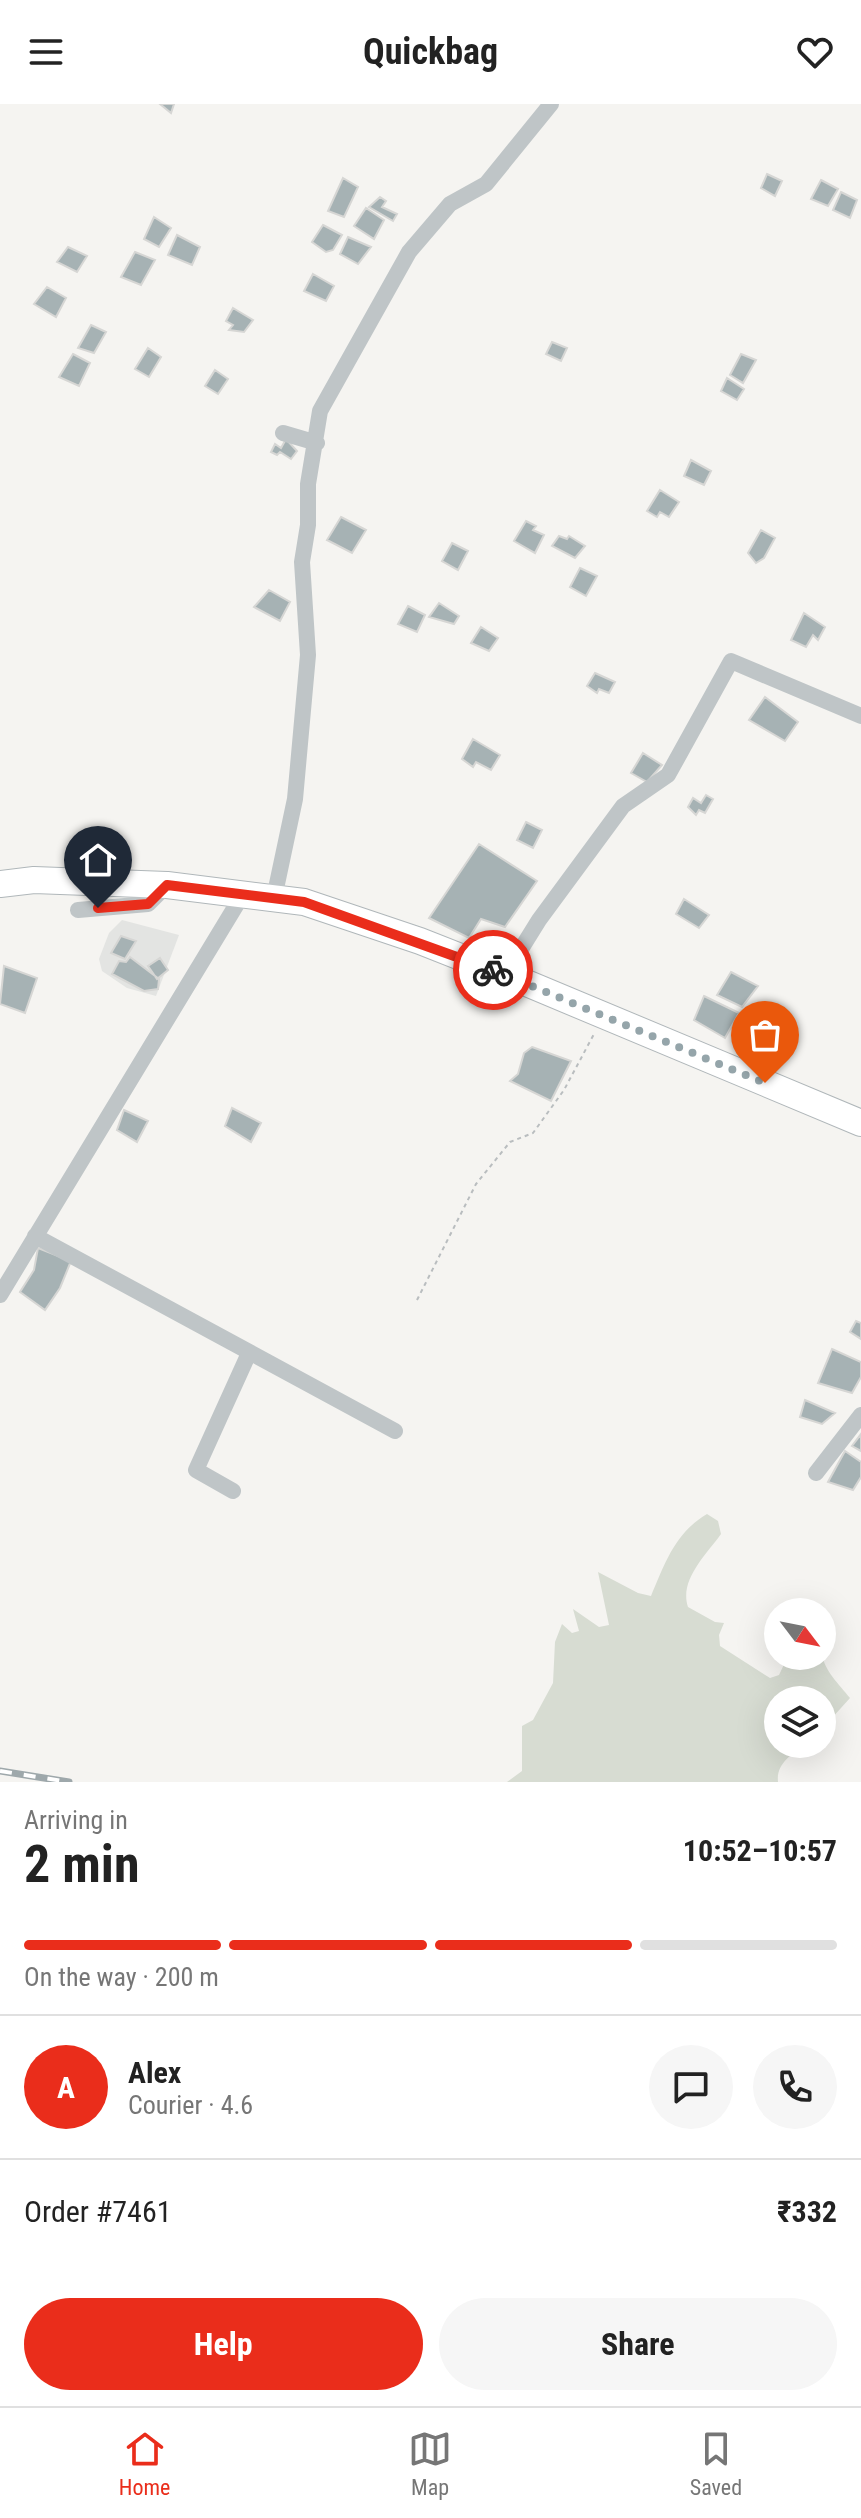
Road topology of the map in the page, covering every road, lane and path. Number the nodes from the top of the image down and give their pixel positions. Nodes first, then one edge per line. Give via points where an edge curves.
1 (551, 104) edge
2 (283, 433) dead end
3 (317, 443) junction
4 (861, 716) edge
5 (0, 884) edge
6 (167, 885) junction
7 (243, 894) junction
8 (274, 898) junction
9 (78, 910) dead end
10 (510, 976) junction
11 (599, 1026) dead end
12 (861, 1123) edge
13 (35, 1236) junction
14 (0, 1295) edge
15 (417, 1300) dead end
16 (249, 1353) junction
17 (861, 1415) edge
18 (395, 1431) dead end
19 (816, 1473) dead end
20 (233, 1491) dead end

1 - 3 street via 486,184 450,204 409,252 320,411
2 - 3 street
3 - 8 street via 302,562 308,655 295,799
4 - 10 street via 731,661 668,775 623,806 539,920
5 - 6 main road via 34,880
6 - 7 main road
6 - 9 street via 148,904
7 - 8 main road
7 - 13 street
8 - 10 main road via 304,902
10 - 12 main road
11 - 15 path via 533,1133 510,1142 476,1184
13 - 14 street
13 - 16 street
16 - 18 street
16 - 20 street via 196,1470
17 - 19 street

